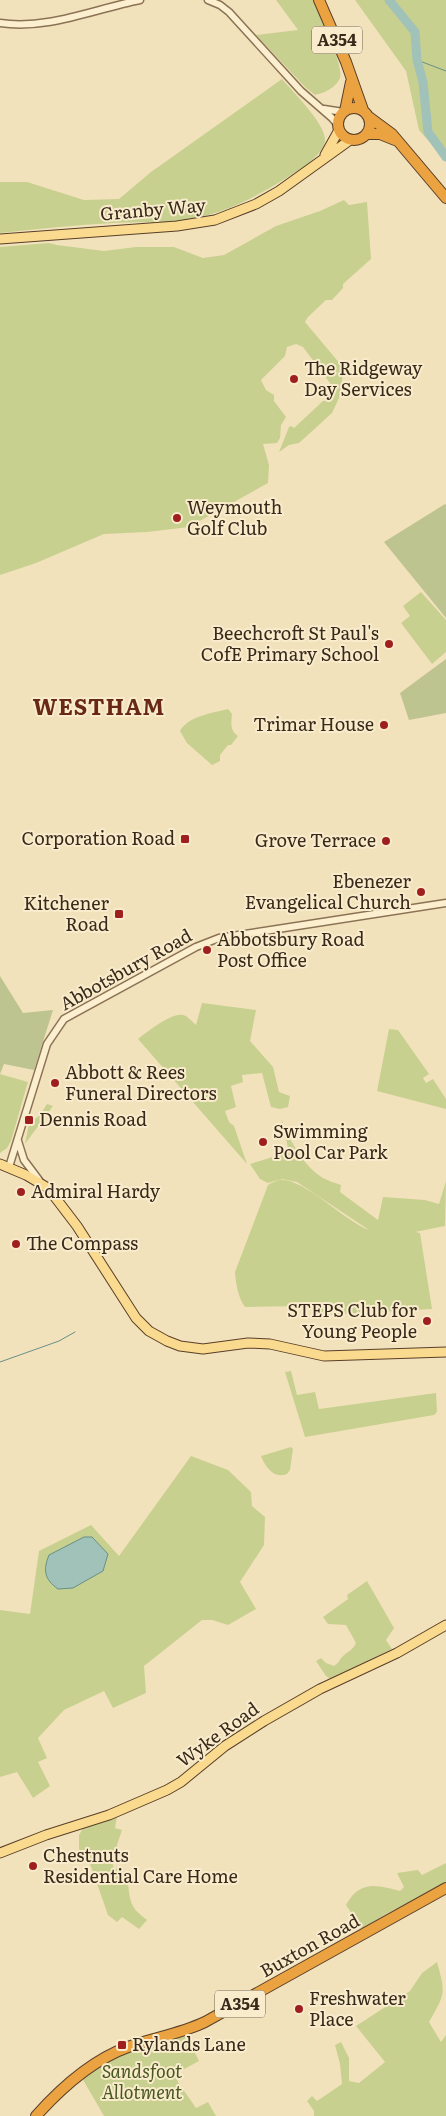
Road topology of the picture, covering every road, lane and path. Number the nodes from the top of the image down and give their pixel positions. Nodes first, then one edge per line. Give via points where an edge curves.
1 (140, 0) edge
2 (208, 0) edge
3 (319, 0) edge
4 (0, 23) edge
5 (352, 81) junction
6 (321, 107) junction
7 (344, 112) junction
8 (366, 114) junction
9 (338, 128) junction
10 (367, 134) junction
11 (350, 140) junction
12 (396, 140) junction
13 (322, 160) junction
14 (446, 198) edge
15 (0, 239) edge
16 (446, 903) edge
17 (18, 1140) junction
18 (4, 1166) edge
19 (40, 1182) junction
20 (446, 1352) edge
21 (446, 1624) edge
22 (0, 1853) edge
23 (446, 1888) edge
24 (36, 2116) edge

1 - 4 street via 74,18
2 - 6 street via 229,12 301,91
3 - 5 highway, A354
5 - 7 highway
5 - 8 highway, A354
6 - 7 street
6 - 9 street
7 - 8 highway via 352,109
7 - 9 highway via 339,118
8 - 10 highway, A354 via 370,128
8 - 12 highway
9 - 11 highway
9 - 13 main road, Granby Way
10 - 11 highway via 361,139
10 - 12 highway via 380,134
11 - 13 main road, Granby Way
12 - 14 highway
13 - 15 main road, Granby Way via 256,204 215,220 177,226
16 - 17 street, Abbotsbury Road via 219,938 98,999 64,1018 47,1044
17 - 18 street, Abbotsbury Road
17 - 19 street via 24,1160
18 - 19 main road
19 - 20 main road via 52,1192 77,1226 136,1318 149,1331 167,1341 203,1349 248,1343 270,1344 324,1356
21 - 22 main road, Wyke Road via 251,1728 167,1790 109,1815
23 - 24 highway, Buxton Road / A354 via 205,2022 121,2050 70,2082

